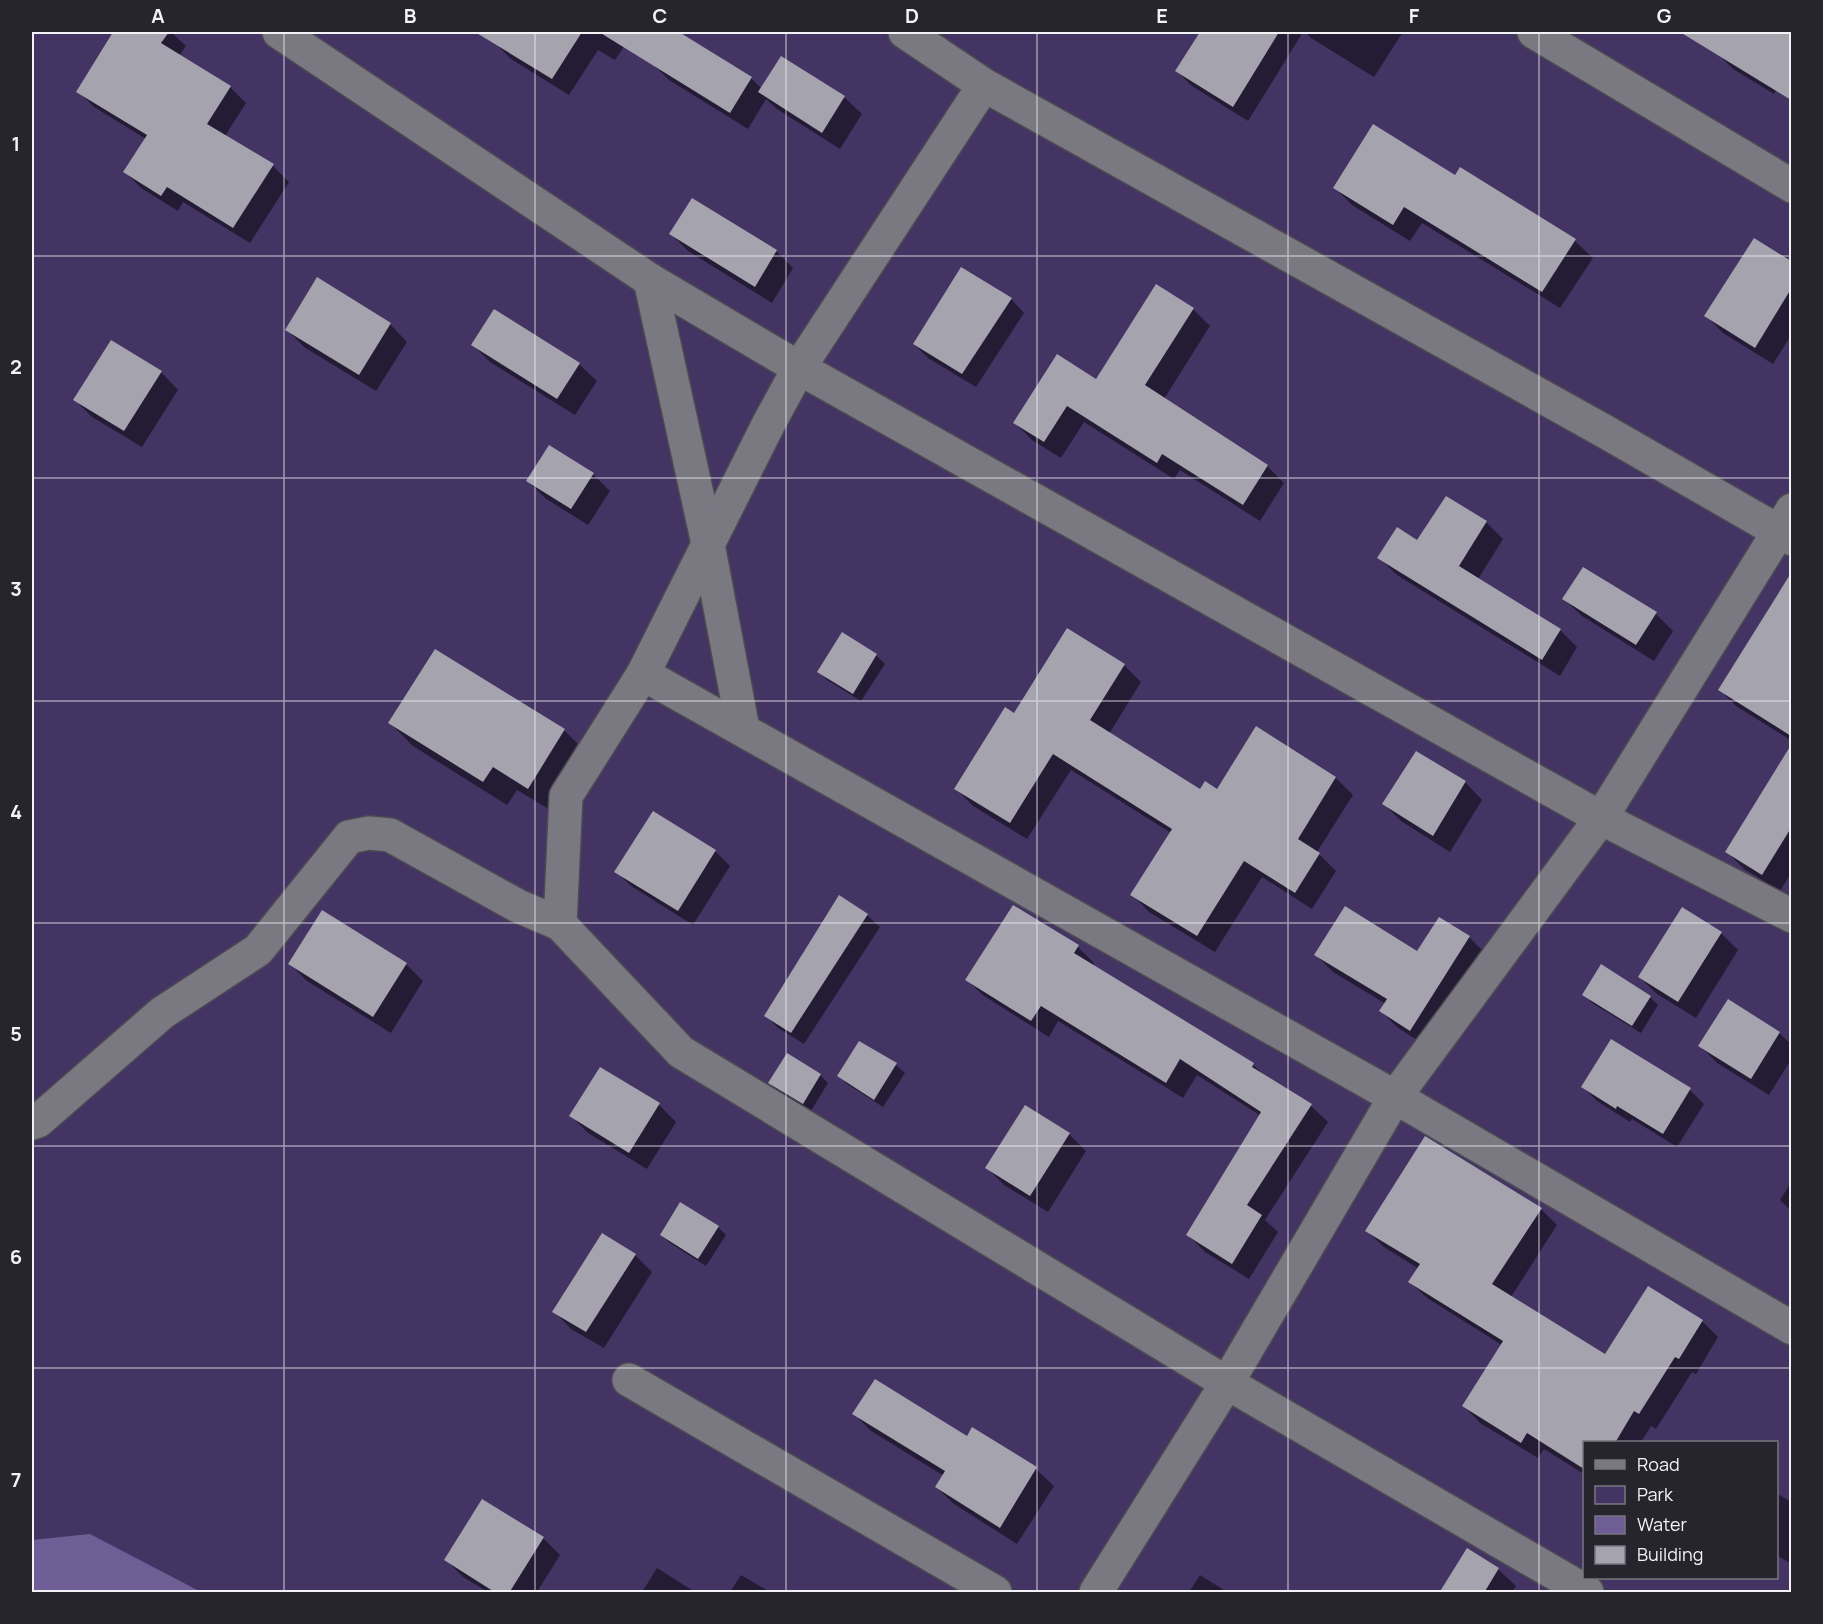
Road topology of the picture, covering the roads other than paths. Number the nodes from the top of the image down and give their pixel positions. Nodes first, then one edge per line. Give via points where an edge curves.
1 (279, 32) edge
2 (905, 32) edge
3 (1534, 32) edge
4 (984, 85) junction
5 (1791, 186) edge
6 (650, 280) junction
7 (799, 368) junction
8 (1787, 527) edge
9 (708, 544) junction
10 (643, 674) junction
11 (743, 729) junction
12 (1601, 818) junction
13 (1791, 916) edge
14 (560, 924) junction
15 (1395, 1096) junction
16 (32, 1123) edge
17 (1791, 1328) edge
18 (629, 1380) dead end
19 (1227, 1383) junction
20 (995, 1593) edge
21 (1096, 1593) edge
22 (1587, 1593) edge

1 - 6 street
2 - 4 street
3 - 5 street
4 - 7 street
4 - 8 street via 1584,420
6 - 7 street
6 - 9 street
7 - 9 street
7 - 12 street
8 - 12 street
9 - 10 street
9 - 11 street
10 - 11 street
10 - 14 street via 566,796
11 - 15 street
12 - 13 street
12 - 15 street
14 - 16 street via 518,906 390,835 369,833 349,837 258,950 162,1013
14 - 19 street via 681,1052
15 - 17 street
15 - 19 street
18 - 20 street
19 - 21 street
19 - 22 street

